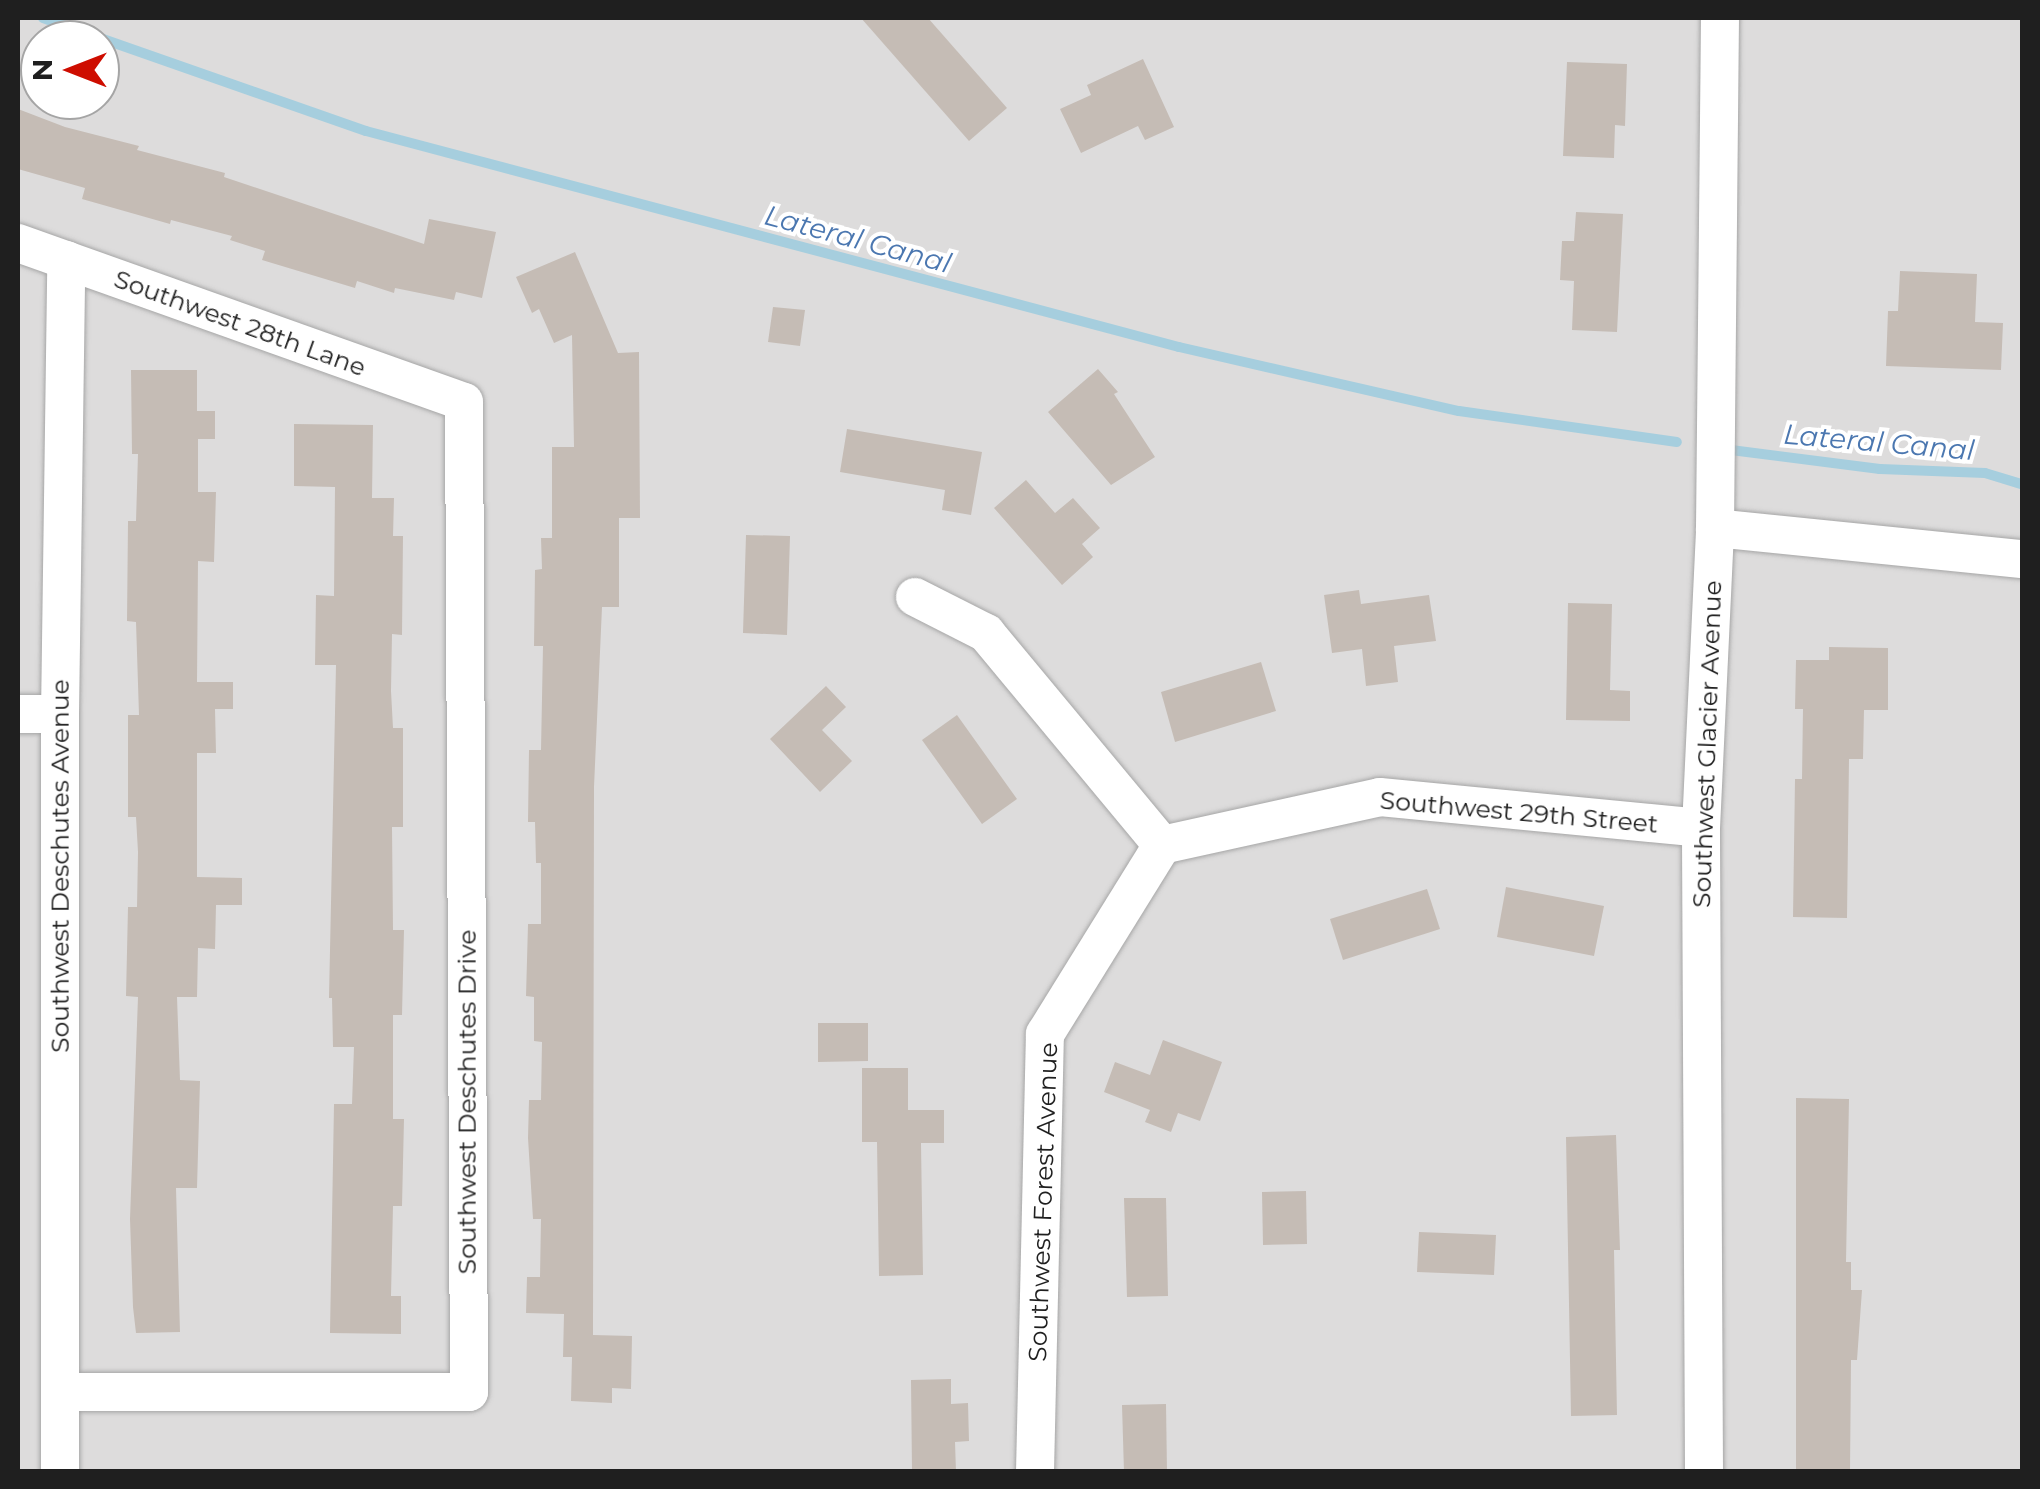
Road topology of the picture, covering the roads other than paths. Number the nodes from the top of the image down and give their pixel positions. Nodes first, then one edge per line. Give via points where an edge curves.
1 (1720, 18) edge
2 (18, 243) edge
3 (66, 260) junction
4 (464, 402) joint
5 (1714, 528) junction
6 (2022, 559) edge
7 (915, 597) dead end
8 (18, 714) edge
9 (60, 714) junction
10 (1701, 828) junction
11 (1162, 845) junction
12 (60, 1392) junction
13 (60, 1472) edge
14 (1036, 1472) edge
15 (1704, 1472) edge

1 - 5 street, Southwest Glacier Avenue
2 - 3 street, Southwest 28th Lane
3 - 4 street, Southwest 28th Lane
3 - 9 street, Southwest Deschutes Avenue
4 - 12 street, Southwest Deschutes Drive via 469,1392
5 - 6 street
5 - 10 street, Southwest Glacier Avenue
7 - 11 street via 986,633
8 - 9 street
9 - 12 street, Southwest Deschutes Avenue
10 - 11 street, Southwest 29th Street via 1380,797
10 - 15 street, Southwest Glacier Avenue
11 - 14 street, Southwest Forest Avenue via 1045,1034
12 - 13 street, Southwest Deschutes Avenue

